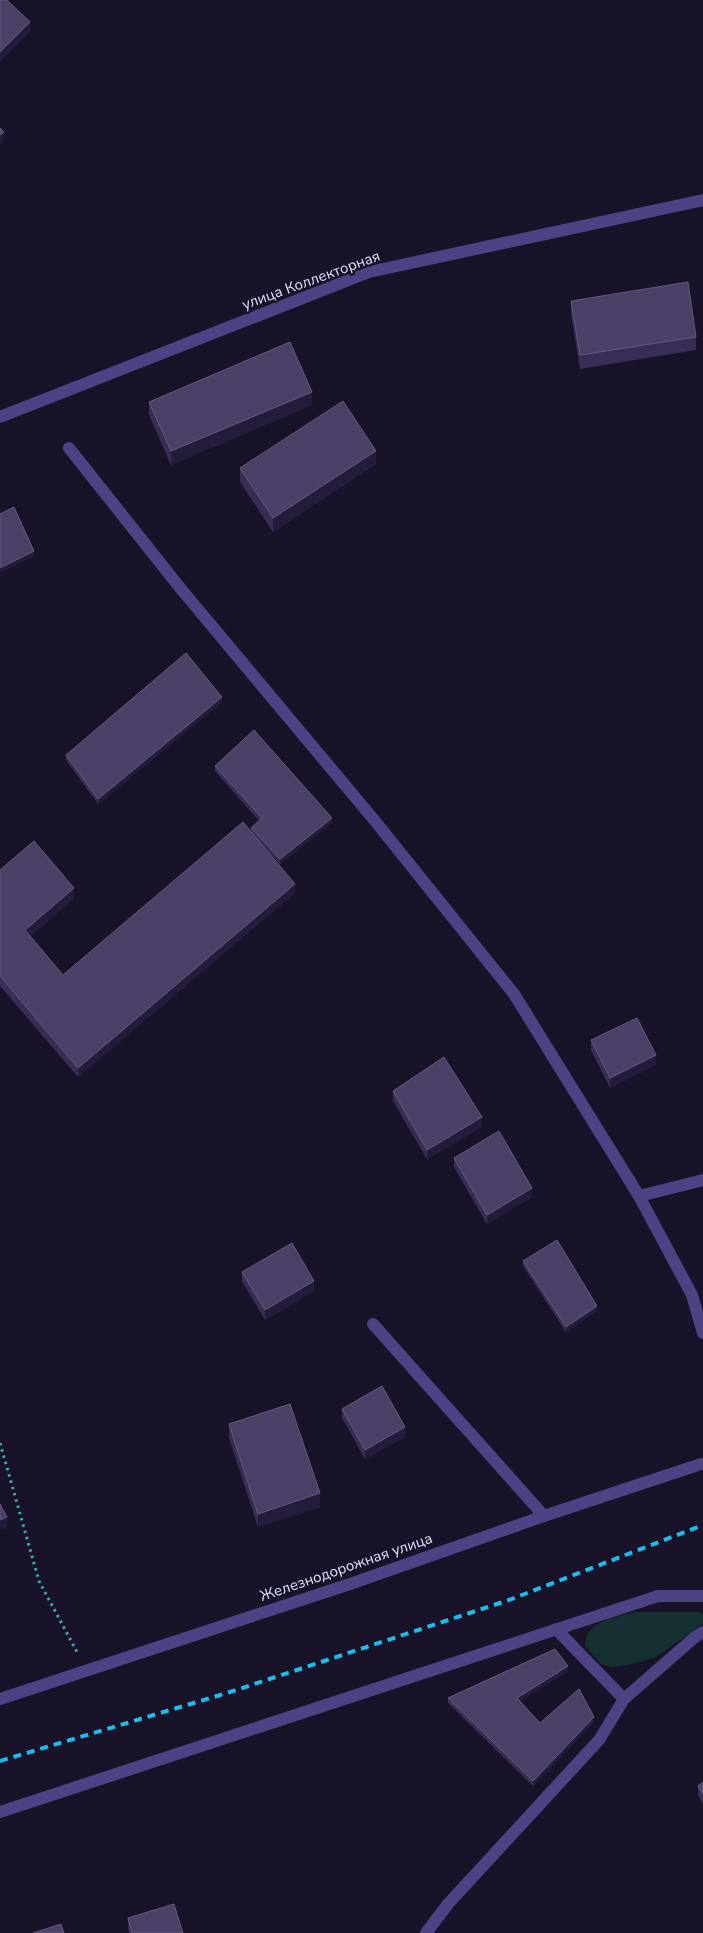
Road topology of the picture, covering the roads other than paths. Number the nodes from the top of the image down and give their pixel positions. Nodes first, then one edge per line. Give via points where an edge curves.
1 (703, 200) edge
2 (0, 417) edge
3 (69, 448) dead end
4 (703, 1180) edge
5 (639, 1196) junction
6 (373, 1324) dead end
7 (703, 1333) edge
8 (702, 1464) edge
9 (544, 1516) junction
10 (703, 1596) edge
11 (556, 1629) junction
12 (703, 1632) edge
13 (0, 1698) edge
14 (624, 1700) junction
15 (0, 1812) edge
16 (426, 1933) edge

1 - 2 street, улица Коллекторная via 370,272
3 - 5 street via 514,994
4 - 5 street
5 - 7 street via 692,1295
6 - 9 street
8 - 9 street, Железнодорожная улица
9 - 13 street, Железнодорожная улица via 350,1584
10 - 11 street via 658,1596
11 - 14 street
11 - 15 street
12 - 14 street
14 - 16 street via 598,1740 448,1904

